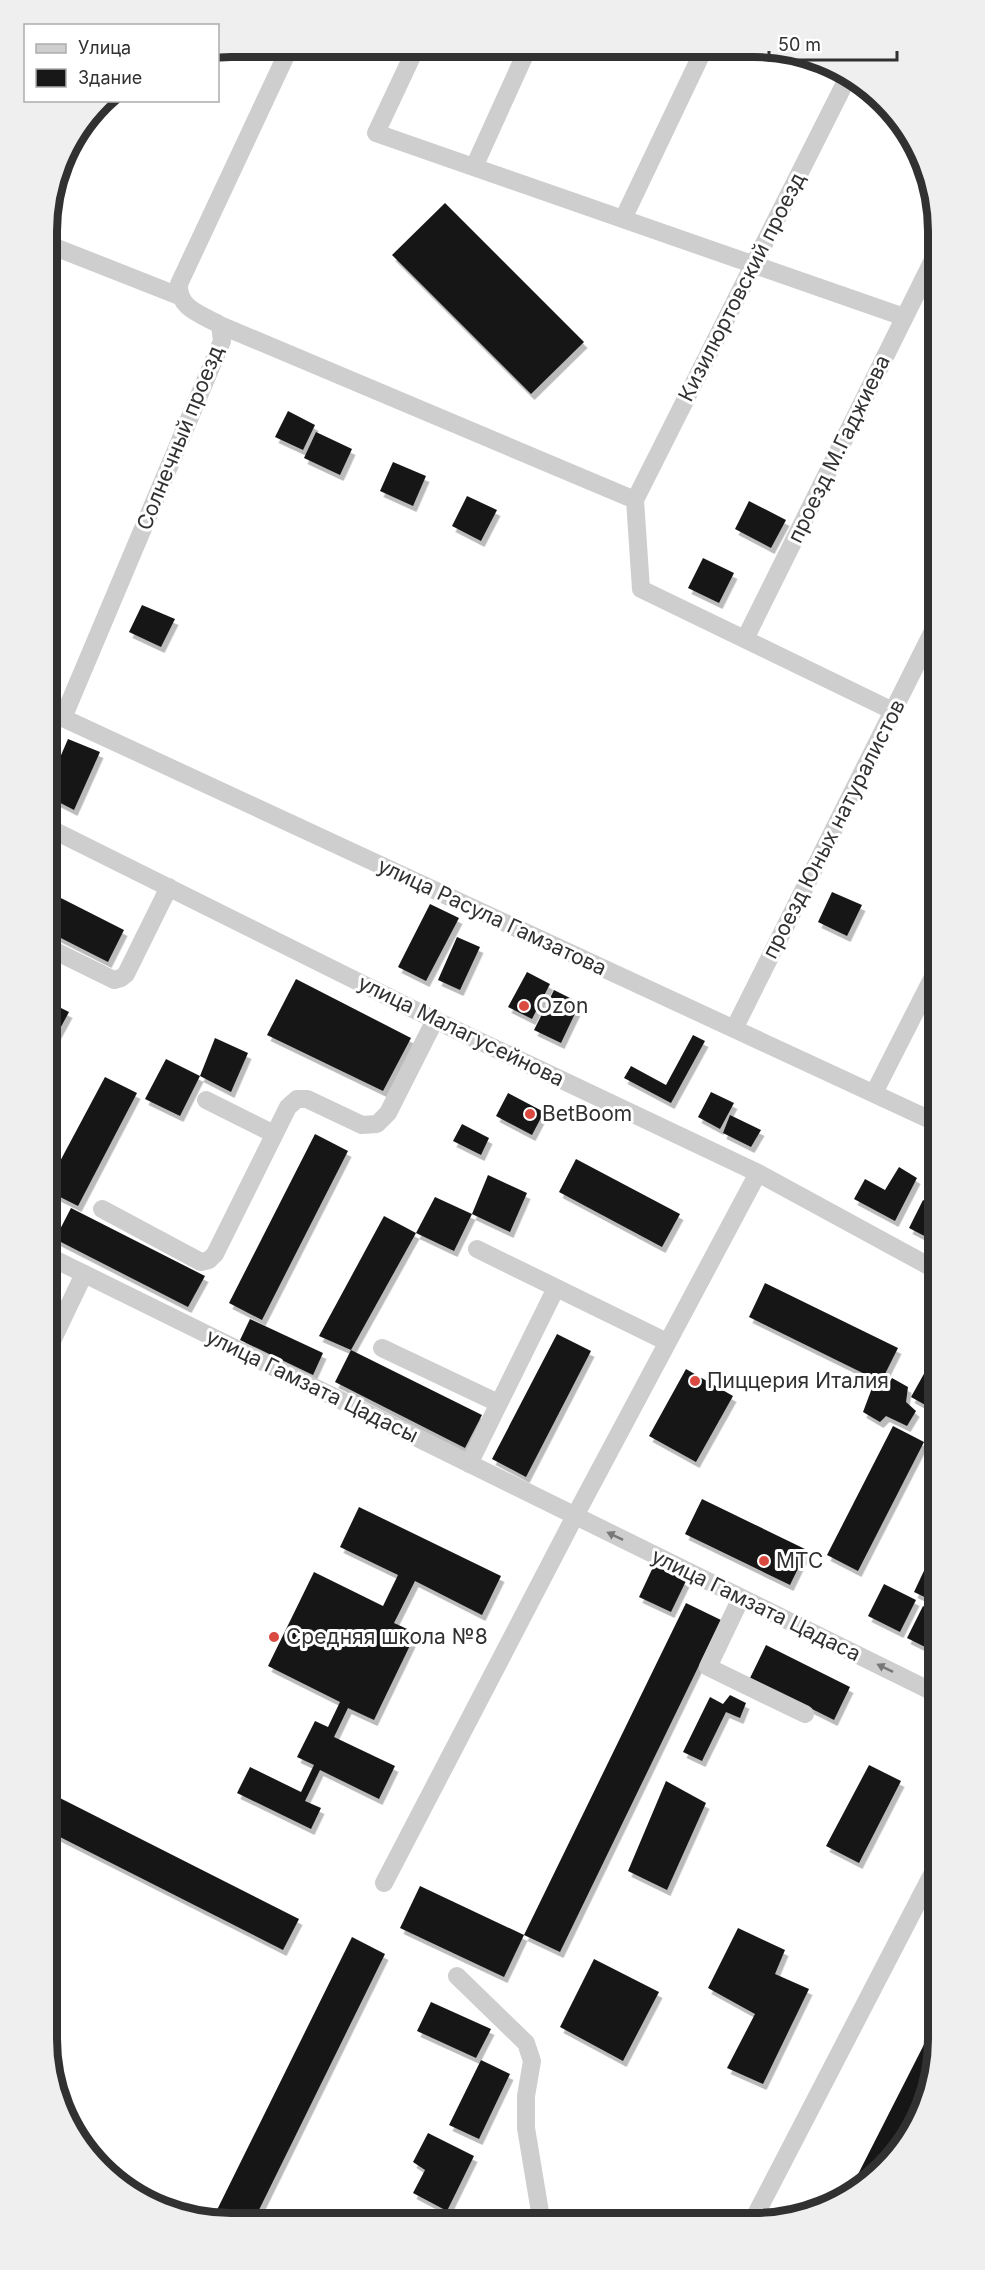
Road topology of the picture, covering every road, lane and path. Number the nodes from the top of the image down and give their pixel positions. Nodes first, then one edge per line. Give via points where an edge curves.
1 (285, 57) edge
2 (412, 57) edge
3 (524, 57) edge
4 (701, 57) edge
5 (845, 83) edge
6 (474, 167) junction
7 (623, 219) junction
8 (57, 248) edge
9 (753, 265) junction
10 (928, 270) edge
11 (178, 296) junction
12 (904, 317) junction
13 (220, 325) junction
14 (635, 500) junction
15 (745, 639) junction
16 (928, 641) edge
17 (893, 711) junction
18 (57, 714) edge
19 (57, 716) edge
20 (57, 832) edge
21 (169, 887) junction
22 (57, 952) edge
23 (928, 987) edge
24 (435, 1020) junction
25 (734, 1029) junction
26 (874, 1094) junction
27 (206, 1100) dead end
28 (928, 1119) edge
29 (274, 1134) junction
30 (759, 1173) junction
31 (102, 1209) dead end
32 (477, 1249) dead end
33 (57, 1260) edge
34 (928, 1266) edge
35 (84, 1274) junction
36 (556, 1288) junction
37 (57, 1330) edge
38 (667, 1342) junction
39 (382, 1347) dead end
40 (498, 1403) junction
41 (470, 1464) junction
42 (575, 1516) junction
43 (741, 1598) junction
44 (928, 1690) edge
45 (805, 1714) dead end
46 (928, 1882) edge
47 (384, 1883) dead end
48 (457, 1976) dead end
49 (540, 2213) edge
50 (756, 2213) edge

1 - 11 street via 179,285
2 - 6 street via 376,133
3 - 6 street
4 - 7 street
5 - 9 street, Кизилюртовский проезд
6 - 7 street
7 - 9 street
8 - 11 street, Солнечный проезд
9 - 12 street
9 - 14 street, Кизилюртовский проезд
10 - 12 street, проезд М.Гаджиева
11 - 13 street, Солнечный проезд via 184,305
12 - 15 street, проезд М.Гаджиева
13 - 14 street
13 - 18 street, Солнечный проезд via 222,342
14 - 15 street via 641,589
15 - 17 street
16 - 17 street, проезд Юных натуралистов
17 - 25 street, проезд Юных натуралистов
19 - 25 street, улица Расула Гамзатова
20 - 21 street, улица Малагусейнова
21 - 22 street via 121,978 114,980
21 - 24 street, улица Малагусейнова
23 - 26 street
24 - 29 street via 388,1113 377,1124 362,1125 307,1099 297,1099 288,1107
24 - 30 street, улица Малагусейнова
25 - 26 street, улица Расула Гамзатова
26 - 28 street, улица Расула Гамзатова
27 - 29 street
29 - 31 street via 209,1260 201,1262
30 - 34 street, улица Малагусейнова
30 - 38 street
32 - 36 street
33 - 35 street, улица Гамзата Цадасы
35 - 37 street
35 - 41 street, улица Гамзата Цадасы
36 - 38 street
36 - 40 street
38 - 42 street
39 - 40 street
40 - 41 street
41 - 42 street, улица Гамзата Цадасы
43 -> 42 street, улица Гамзата Цадаса
42 - 47 street
44 -> 43 street, улица Гамзата Цадаса
43 - 45 street via 708,1667
46 - 50 street
48 - 49 street via 526,2043 532,2061 526,2128

